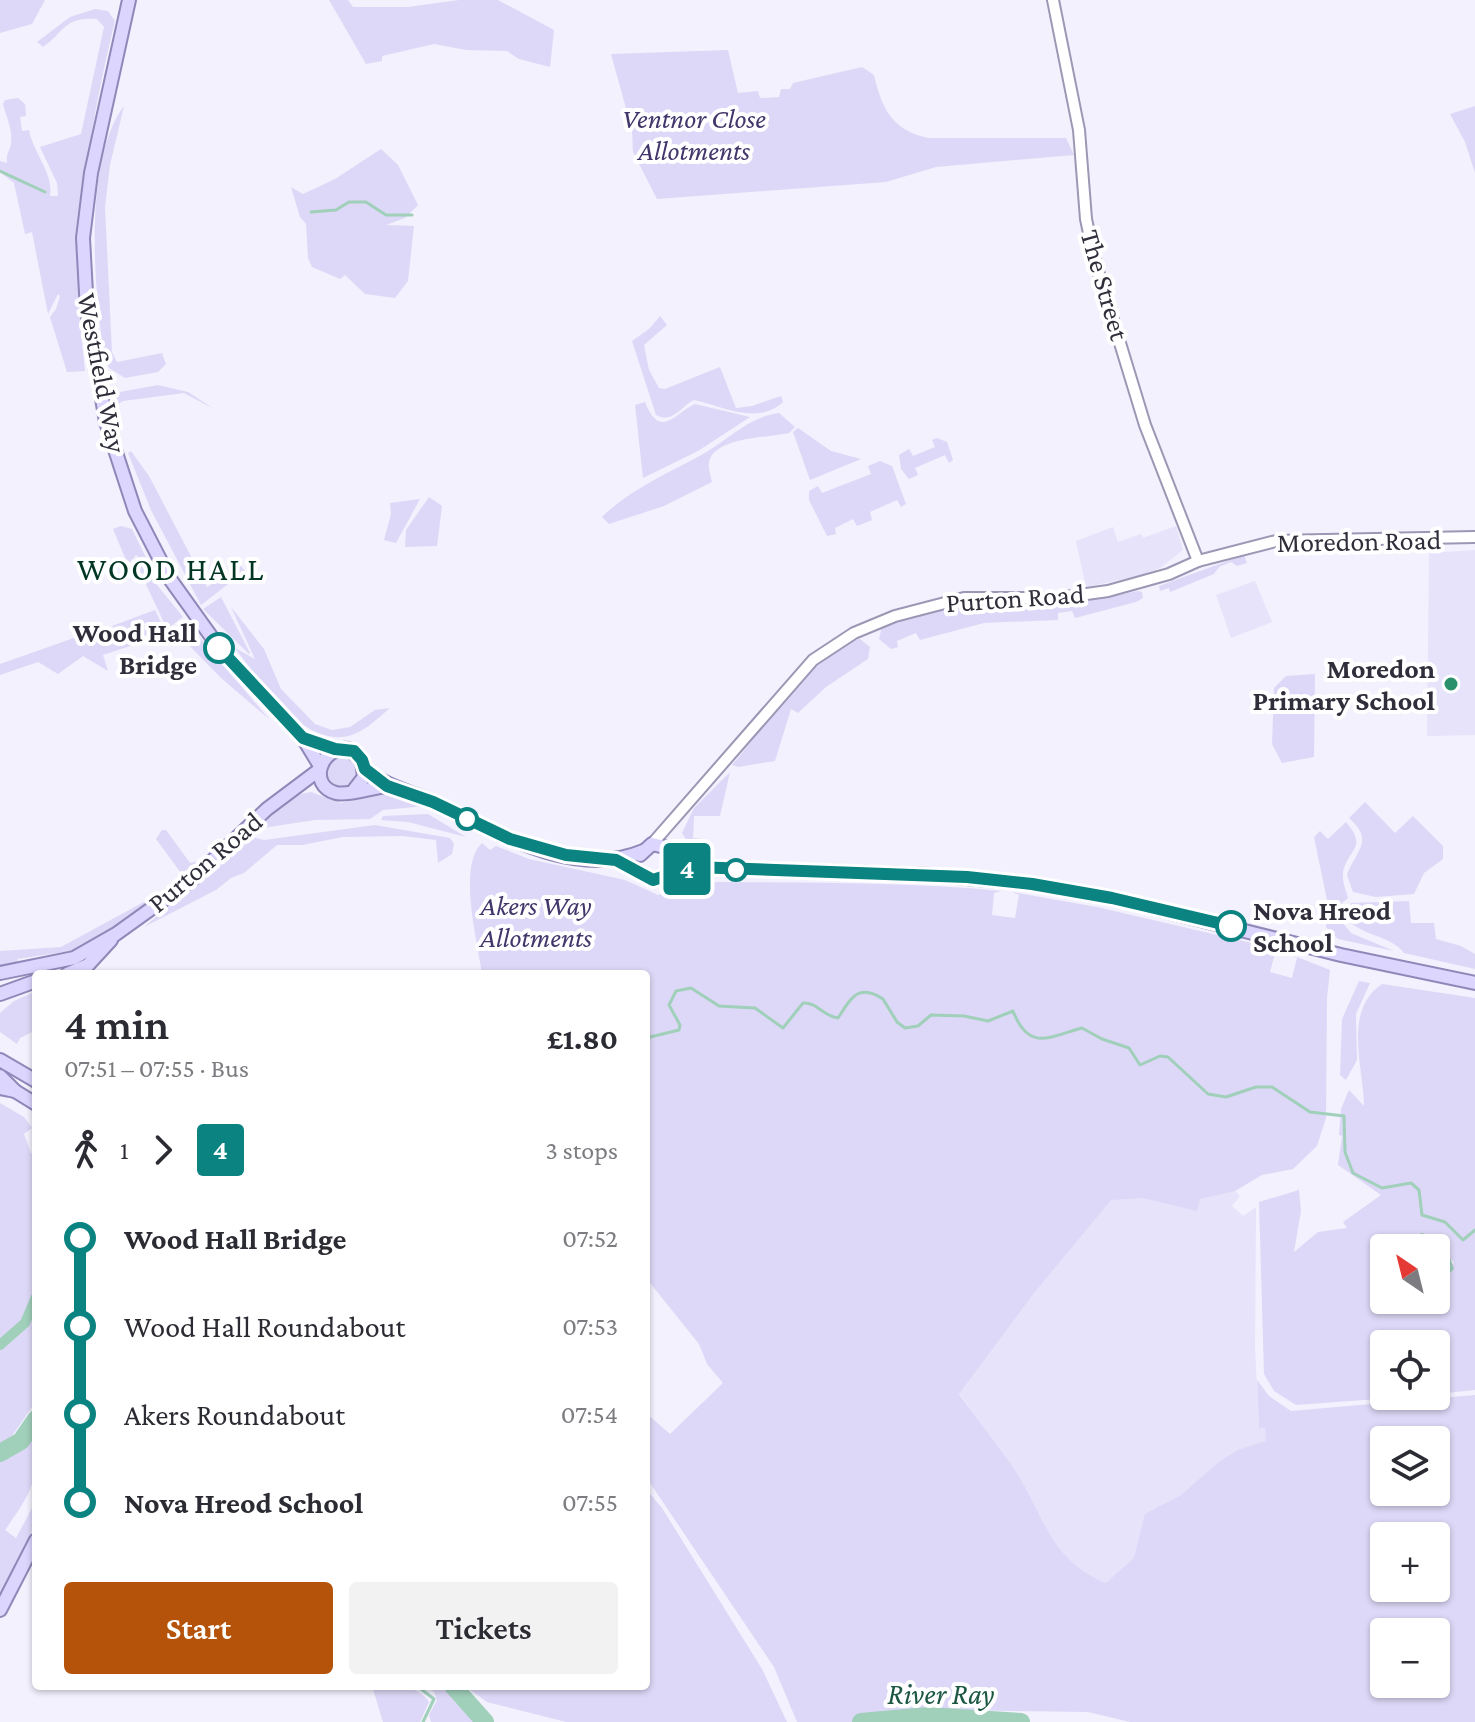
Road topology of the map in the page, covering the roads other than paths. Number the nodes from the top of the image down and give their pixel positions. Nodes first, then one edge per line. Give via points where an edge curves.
1 (129, 0) edge
2 (1053, 0) edge
3 (1475, 537) edge
4 (1198, 561) junction
5 (303, 738) junction
6 (335, 749) junction
7 (320, 768) junction
8 (365, 769) junction
9 (325, 786) junction
10 (387, 786) junction
11 (354, 790) junction
12 (294, 791) junction
13 (674, 820) junction
14 (648, 847) junction
15 (673, 853) junction
16 (616, 860) junction
17 (693, 867) junction
18 (643, 873) junction
19 (670, 875) junction
20 (116, 934) junction
21 (74, 970) edge
22 (0, 973) edge
23 (32, 982) edge
24 (1475, 983) edge
25 (0, 994) edge
26 (0, 1060) edge
27 (0, 1076) edge
28 (32, 1079) edge
29 (0, 1088) edge
30 (15, 1091) junction
31 (32, 1102) edge
32 (32, 1548) edge
33 (0, 1610) edge

1 - 5 main road, Westfield Way via 91,173 83,238 87,311 106,422 135,511 177,589 233,665
2 - 4 street, The Street via 1079,130 1095,261 1145,425
3 - 4 street, Moredon Road via 1292,539
4 - 13 street, Purton Road via 1144,582 1079,597 947,600 854,633 804,669
5 - 6 main road, Westfield Way
5 - 7 main road, Westfield Way
6 - 7 main road via 325,755
6 - 8 main road via 354,751
7 - 9 main road
7 - 12 main road, Purton Road
8 - 10 main road, Purton Road
8 - 11 main road
9 - 11 main road via 338,793
9 - 12 main road, Purton Road
10 - 11 main road, Purton Road
10 - 16 main road, Purton Road via 530,846
12 - 20 main road, Purton Road via 267,809 194,878
13 - 14 street, Purton Road
13 - 15 street
14 - 15 main road via 664,845
14 - 16 main road, Purton Road
14 - 18 main road via 639,862
15 - 17 main road
15 - 19 main road
16 - 18 main road, Purton Road
17 - 19 main road
17 - 24 main road via 933,875 1032,884
18 - 19 main road via 659,880
20 - 21 main road, Purton Road via 97,957
20 - 22 main road, Purton Road via 74,958
23 - 25 main road
26 - 28 main road
27 - 30 main road
29 - 30 main road
30 - 31 main road
32 - 33 main road

